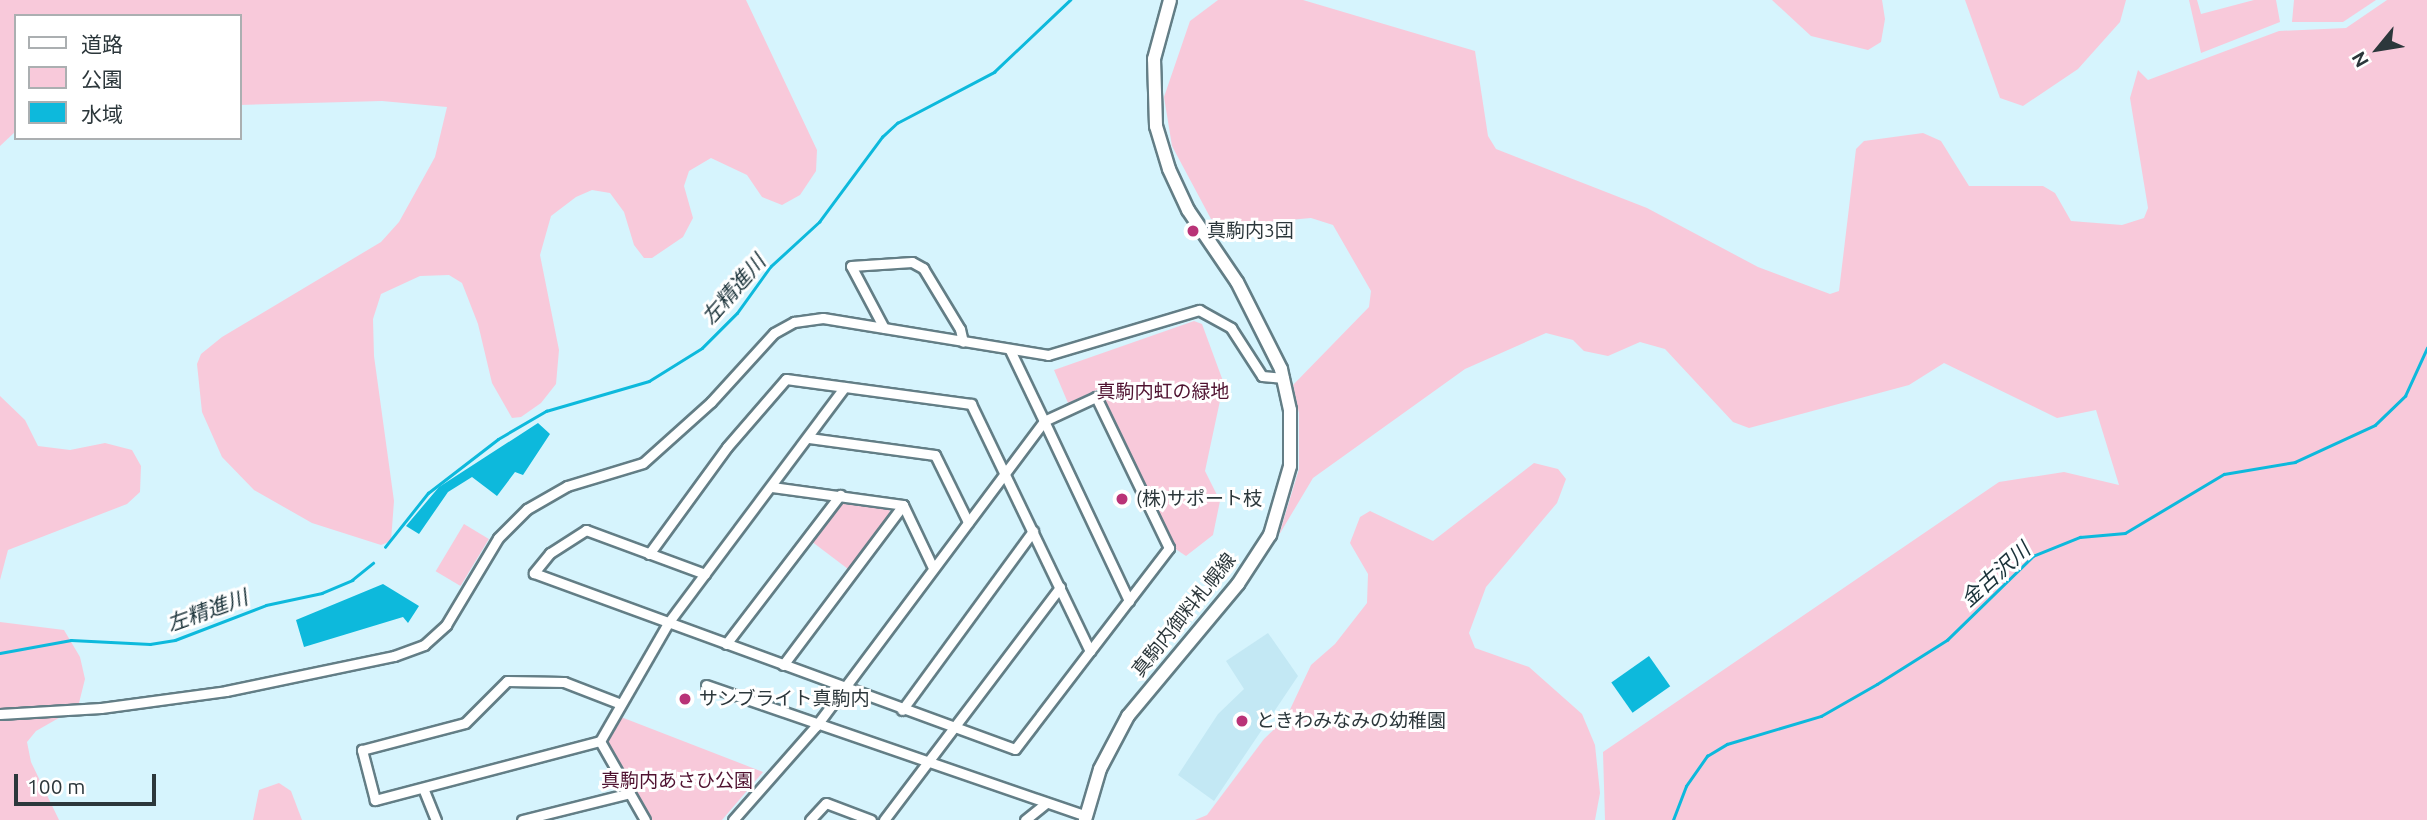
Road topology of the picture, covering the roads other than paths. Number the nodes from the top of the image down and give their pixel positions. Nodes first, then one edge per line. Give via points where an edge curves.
1 (1170, 0) edge
2 (884, 328) junction
3 (963, 342) junction
4 (1010, 350) junction
5 (1284, 378) junction
6 (845, 388) junction
7 (1044, 421) junction
8 (809, 438) junction
9 (1006, 474) junction
10 (772, 487) junction
11 (840, 495) junction
12 (903, 505) junction
13 (968, 522) junction
14 (1033, 531) junction
15 (649, 554) junction
16 (933, 568) junction
17 (705, 574) junction
18 (1060, 587) junction
19 (1129, 600) junction
20 (668, 623) junction
21 (726, 644) junction
22 (1090, 651) junction
23 (783, 665) junction
24 (706, 685) dead end
25 (844, 687) junction
26 (621, 704) junction
27 (902, 710) junction
28 (0, 714) edge
29 (957, 725) junction
30 (816, 726) junction
31 (600, 741) junction
32 (927, 762) junction
33 (423, 788) junction
34 (630, 793) junction
35 (1045, 804) junction
36 (1085, 818) edge
37 (436, 820) edge
38 (522, 820) edge
39 (645, 820) edge
40 (733, 820) edge
41 (810, 820) edge
42 (870, 820) edge
43 (884, 820) edge
44 (1025, 820) edge

1 - 5 main road, 真駒内御料札幌線 via 1154,59 1156,126 1188,210 1263,326
2 - 3 street
2 - 3 street via 851,266 912,261 923,268 960,328
2 - 28 street via 807,318 774,333 710,402 643,463 567,486 527,509 498,538 446,625 408,653 189,697
3 - 4 street
4 - 5 street via 1048,355 1199,310 1231,328 1262,376
4 - 7 street
5 - 36 main road, 真駒内御料札幌線 via 1291,420 1290,466 1270,535 1238,584 1128,716 1100,769
6 - 8 street
6 - 9 street via 971,404
6 - 15 street via 786,379 727,447
7 - 9 street
7 - 19 street
7 - 19 street via 1096,397 1169,548
8 - 10 street
8 - 13 street via 935,455
9 - 13 street
9 - 14 street
10 - 11 street
10 - 17 street
11 - 12 street
11 - 21 street
12 - 16 street
12 - 23 street
13 - 16 street
14 - 18 street
14 - 27 street
15 - 17 street
15 - 20 street via 586,530 550,553 534,573
16 - 25 street
17 - 20 street
18 - 22 street
18 - 29 street
19 - 22 street
20 - 21 street
20 - 26 street
21 - 23 street
22 - 29 street via 1015,750
23 - 25 street
24 - 30 street
25 - 27 street
25 - 30 street
26 - 31 street
26 - 33 street via 564,681 507,681 464,723 362,750 375,800
27 - 29 street
29 - 32 street
30 - 32 street
30 - 40 street
31 - 33 street
31 - 34 street
32 - 35 street
32 - 43 street
33 - 37 street
34 - 38 street
34 - 39 street
35 - 36 street
35 - 44 street
41 - 42 street via 825,803

